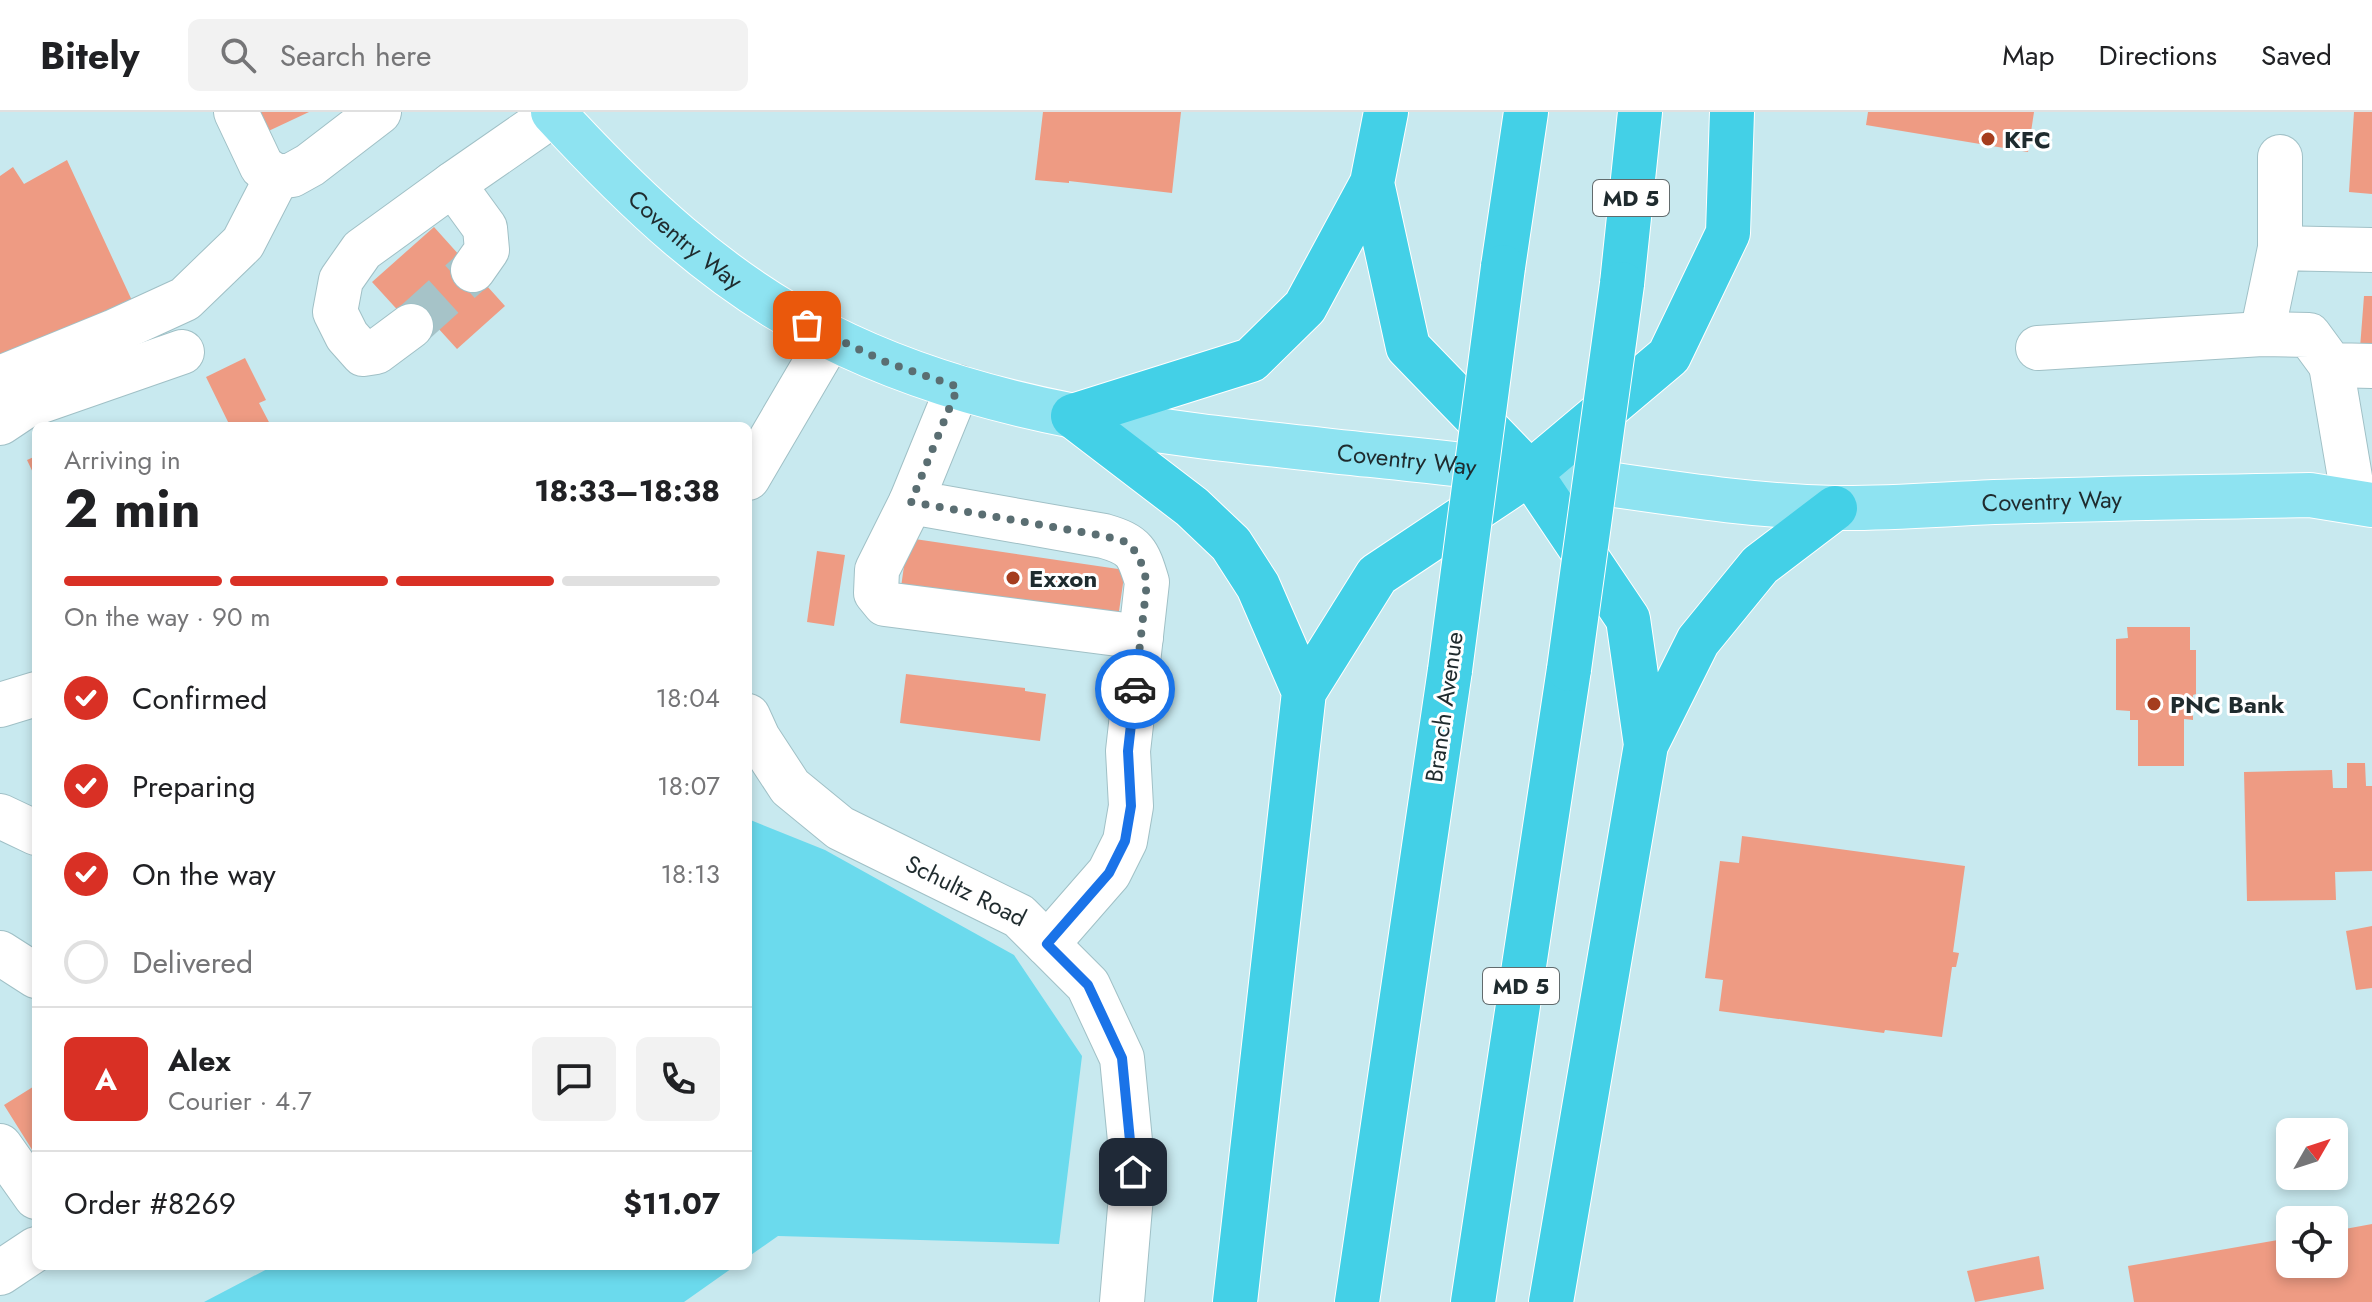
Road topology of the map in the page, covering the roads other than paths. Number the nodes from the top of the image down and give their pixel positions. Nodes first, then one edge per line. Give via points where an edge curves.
1 (236, 112) edge
2 (1386, 112) edge
3 (1526, 112) edge
4 (1640, 112) edge
5 (1732, 112) edge
6 (377, 113) edge
7 (553, 113) edge
8 (2280, 157) dead end
9 (277, 177) junction
10 (1372, 183) junction
11 (453, 184) junction
12 (2280, 248) junction
13 (2372, 250) edge
14 (473, 270) tunnel mouth
15 (411, 326) tunnel mouth
16 (2262, 334) junction
17 (830, 338) junction
18 (2038, 348) dead end
19 (182, 352) dead end
20 (2352, 366) edge
21 (0, 378) edge
22 (958, 387) junction
23 (1073, 416) junction
24 (0, 423) edge
25 (752, 471) edge
26 (1530, 473) junction
27 (2366, 499) edge
28 (911, 502) junction
29 (1835, 508) junction
30 (1141, 637) junction
31 (1304, 692) junction
32 (32, 695) edge
33 (0, 705) edge
34 (752, 725) edge
35 (1646, 745) junction
36 (0, 816) edge
37 (32, 831) edge
38 (1047, 944) junction
39 (0, 953) edge
40 (32, 973) edge
41 (0, 1146) edge
42 (32, 1191) edge
43 (32, 1252) edge
44 (0, 1273) edge
45 (1122, 1302) edge
46 (1235, 1302) edge
47 (1357, 1302) edge
48 (1473, 1302) edge
49 (1551, 1302) edge

1 - 9 street via 262,167
2 - 10 highway
3 - 47 highway, Branch Avenue, bridge
4 - 48 highway, MD 5, bridge via 1569,669
5 - 26 highway via 1728,233 1669,356
6 - 9 street via 310,165
7 - 11 street
7 - 17 main road, Coventry Way via 604,168 706,258
8 - 12 street
9 - 21 street via 243,243 185,299
10 - 23 highway via 1305,307 1251,360
10 - 26 highway via 1408,347
11 - 14 street via 485,228 487,250
11 - 15 street via 362,250 341,280 335,312 363,354 376,352
12 - 13 street
12 - 16 street
16 - 18 street
16 - 20 street via 2309,335
17 - 22 main road, Coventry Way
17 - 25 street
19 - 24 street via 24,407
20 - 27 street
22 - 23 main road, Coventry Way
22 - 28 street
23 - 26 main road, Coventry Way
23 - 31 highway via 1192,507 1231,544 1258,586
26 - 29 main road, Coventry Way via 1738,502
26 - 31 highway via 1377,575
26 - 35 highway via 1628,619
27 - 29 main road, Coventry Way via 2294,495
28 - 30 street via 1127,542 1139,556 1147,582
28 - 30 street via 877,570 876,593 885,604
29 - 35 highway via 1760,565 1698,641
30 - 38 street via 1128,751 1131,806 1125,841 1109,873
31 - 46 highway
32 - 33 street
34 - 38 street, Schultz Road via 790,787 840,828 1019,916
35 - 49 highway
36 - 37 street
38 - 45 street, Schultz Road via 1088,985 1122,1058 1133,1172
39 - 40 street
41 - 42 street
43 - 44 street

